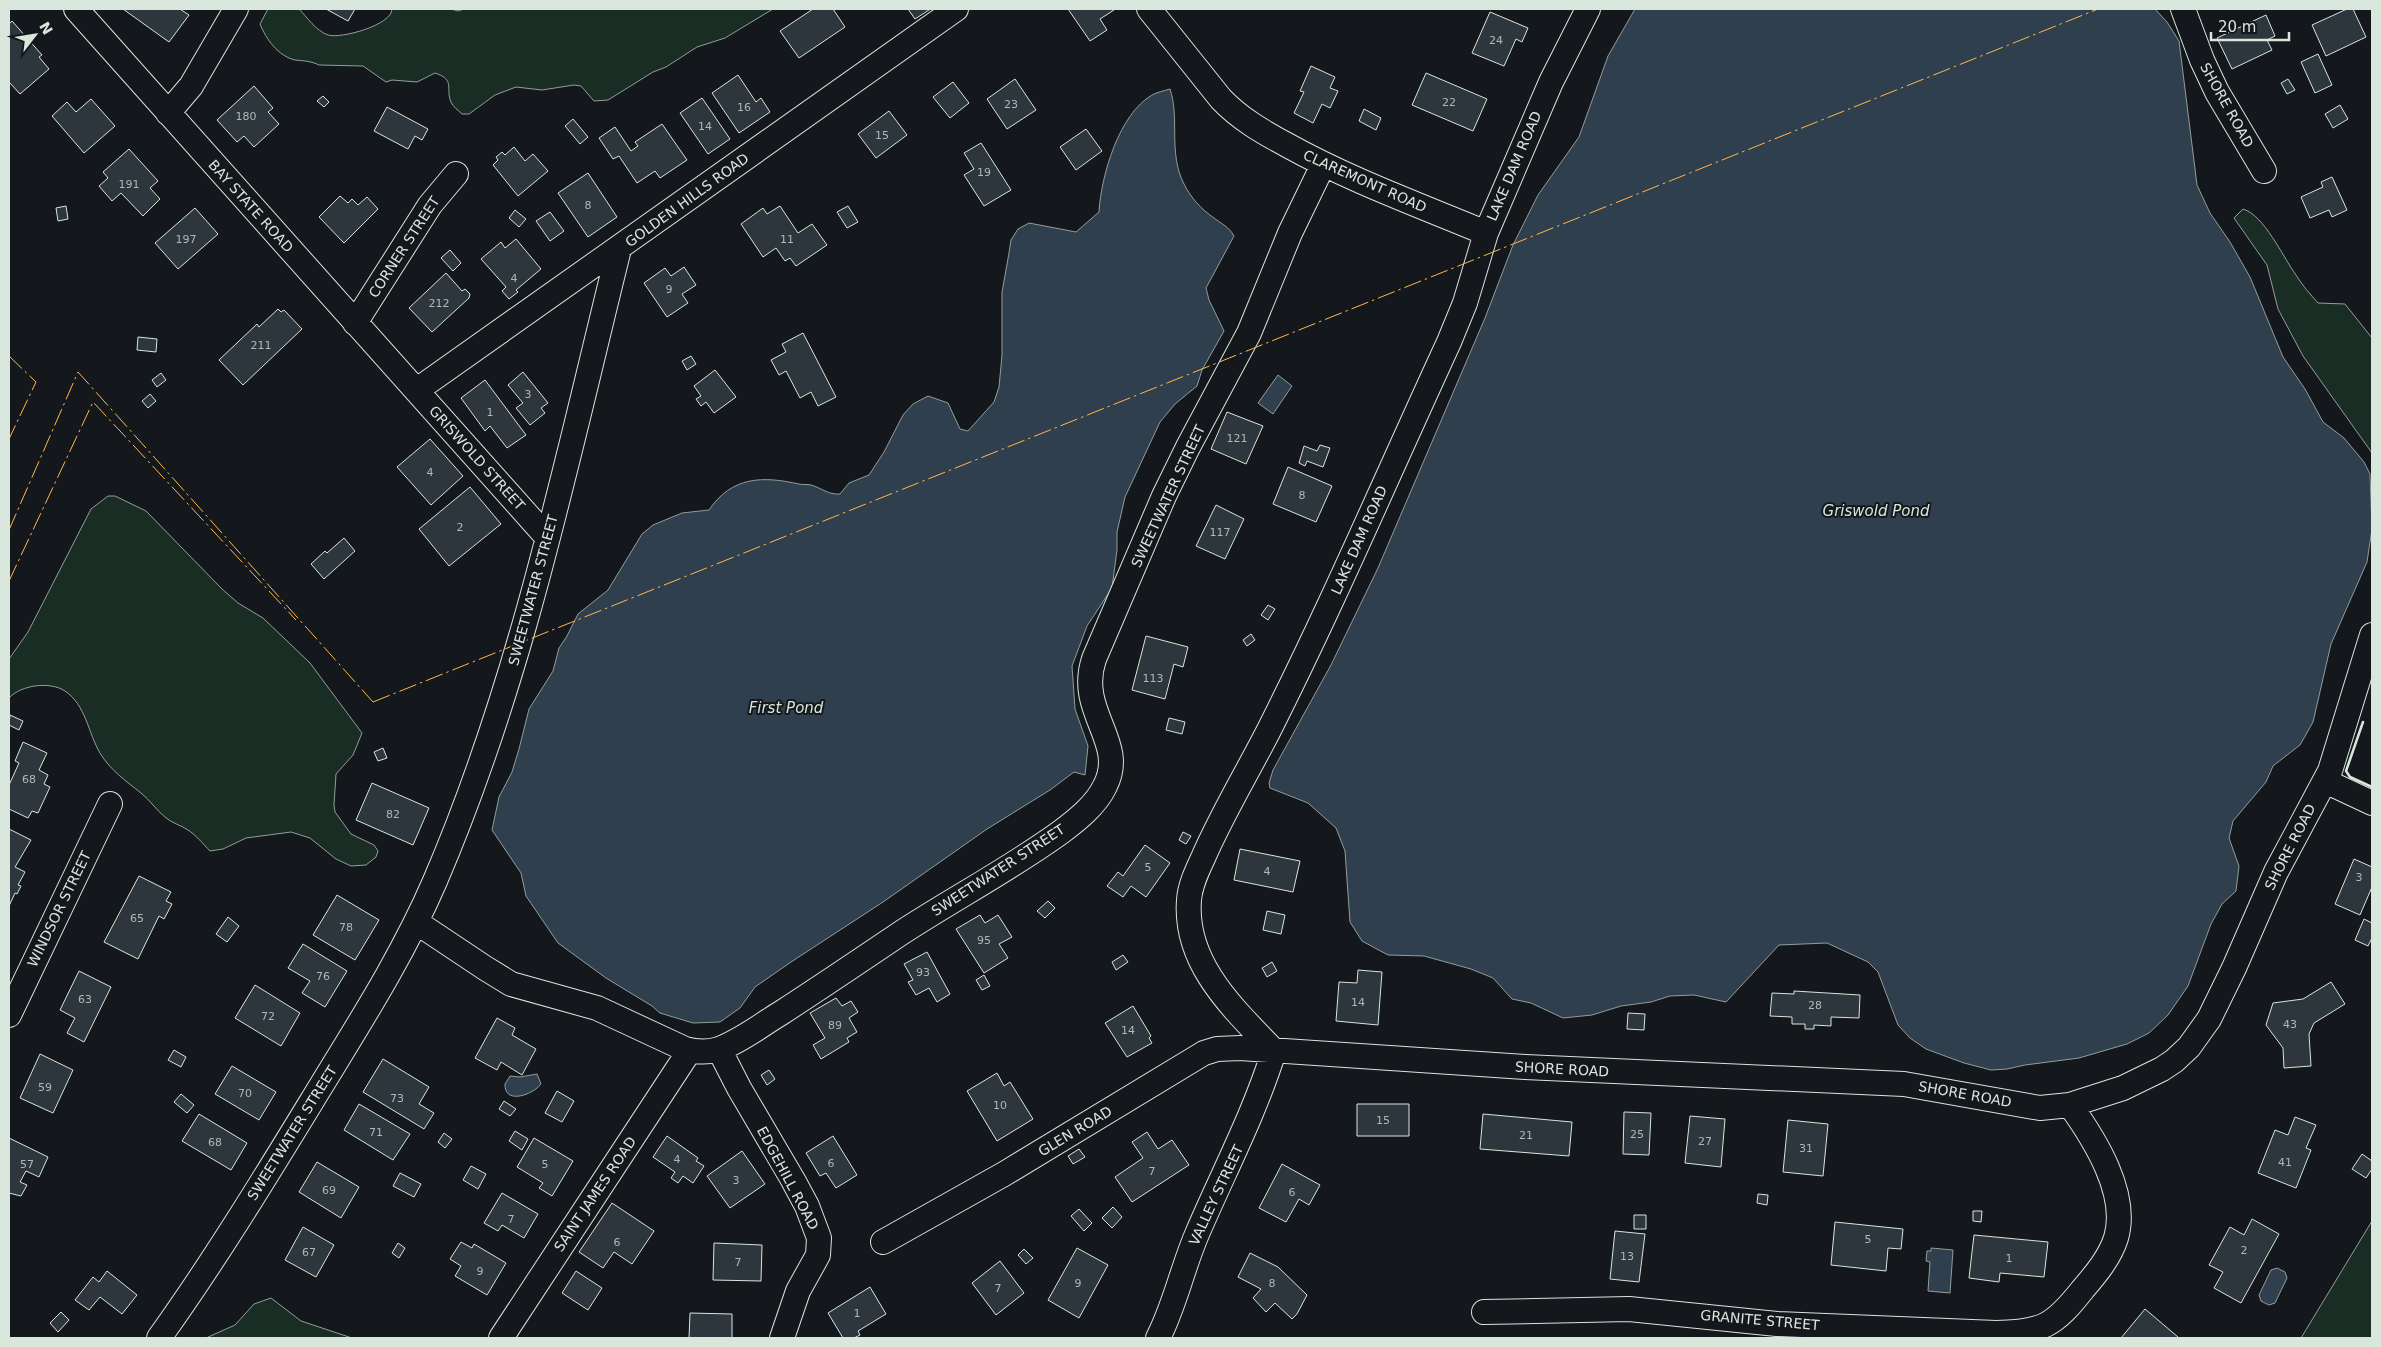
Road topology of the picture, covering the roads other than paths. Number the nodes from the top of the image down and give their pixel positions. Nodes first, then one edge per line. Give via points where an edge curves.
1 (76, 9) edge
2 (236, 9) edge
3 (956, 9) edge
4 (1149, 9) edge
5 (1588, 9) edge
6 (2183, 9) edge
7 (168, 113) junction
8 (1323, 165) junction
9 (2264, 171) dead end
10 (456, 174) dead end
11 (1486, 233) junction
12 (619, 249) junction
13 (355, 323) junction
14 (422, 396) junction
15 (548, 537) junction
16 (2372, 635) edge
17 (2325, 781) junction
18 (2372, 803) edge
19 (110, 804) dead end
20 (416, 922) junction
21 (9, 1015) edge
22 (719, 1049) junction
23 (690, 1050) junction
24 (1274, 1051) junction
25 (2070, 1105) junction
26 (883, 1242) dead end
27 (1484, 1312) dead end
28 (159, 1338) edge
29 (501, 1338) edge
30 (782, 1338) edge
31 (1158, 1338) edge

1 - 7 street, BAY STATE ROAD
2 - 7 street via 191,86
3 - 12 street, GOLDEN HILLS ROAD
4 - 8 street, CLAREMONT ROAD via 1233,111
5 - 11 street, LAKE DAM ROAD via 1551,82
6 - 9 street, SHORE ROAD via 2202,60
7 - 13 street, BAY STATE ROAD
8 - 11 street, CLAREMONT ROAD
8 - 22 street, SWEETWATER STREET via 1290,234 1249,334 1164,496 1090,671 1092,707 1108,742 1112,761 1102,792 1080,817 1044,844
10 - 13 street, CORNER STREET via 430,205
11 - 24 street, LAKE DAM ROAD via 1465,304 1449,342 1327,611 1208,847 1190,892 1192,933 1210,977 1232,1007
12 - 14 street, GOLDEN HILLS ROAD
12 - 15 street, SWEETWATER STREET
13 - 14 street, BAY STATE ROAD
14 - 15 street, GRISWOLD STREET
15 - 20 street, SWEETWATER STREET via 501,707 455,834
16 - 17 street, SHORE ROAD
17 - 18 street
17 - 25 street, SHORE ROAD via 2276,872 2209,1019 2194,1040 2174,1061 2139,1081
19 - 21 street, WINDSOR STREET
20 - 23 street, SWEETWATER STREET via 512,984 598,1008
20 - 28 street, SWEETWATER STREET via 362,1019 264,1180
22 - 23 street, SWEETWATER STREET
22 - 30 street, EDGEHILL ROAD via 793,1180 819,1238 818,1256 794,1299
23 - 29 street, SAINT JAMES ROAD
24 - 25 street, SHORE ROAD via 1535,1068 1904,1084 2040,1108
24 - 26 street, GLEN ROAD via 1240,1048 1207,1052 1004,1174
24 - 31 street, VALLEY STREET via 1259,1098 1188,1254
25 - 27 street, GRANITE STREET via 2113,1183 2119,1220 2109,1254 2094,1275 2061,1315 2036,1330 1996,1333 1786,1324 1630,1309

